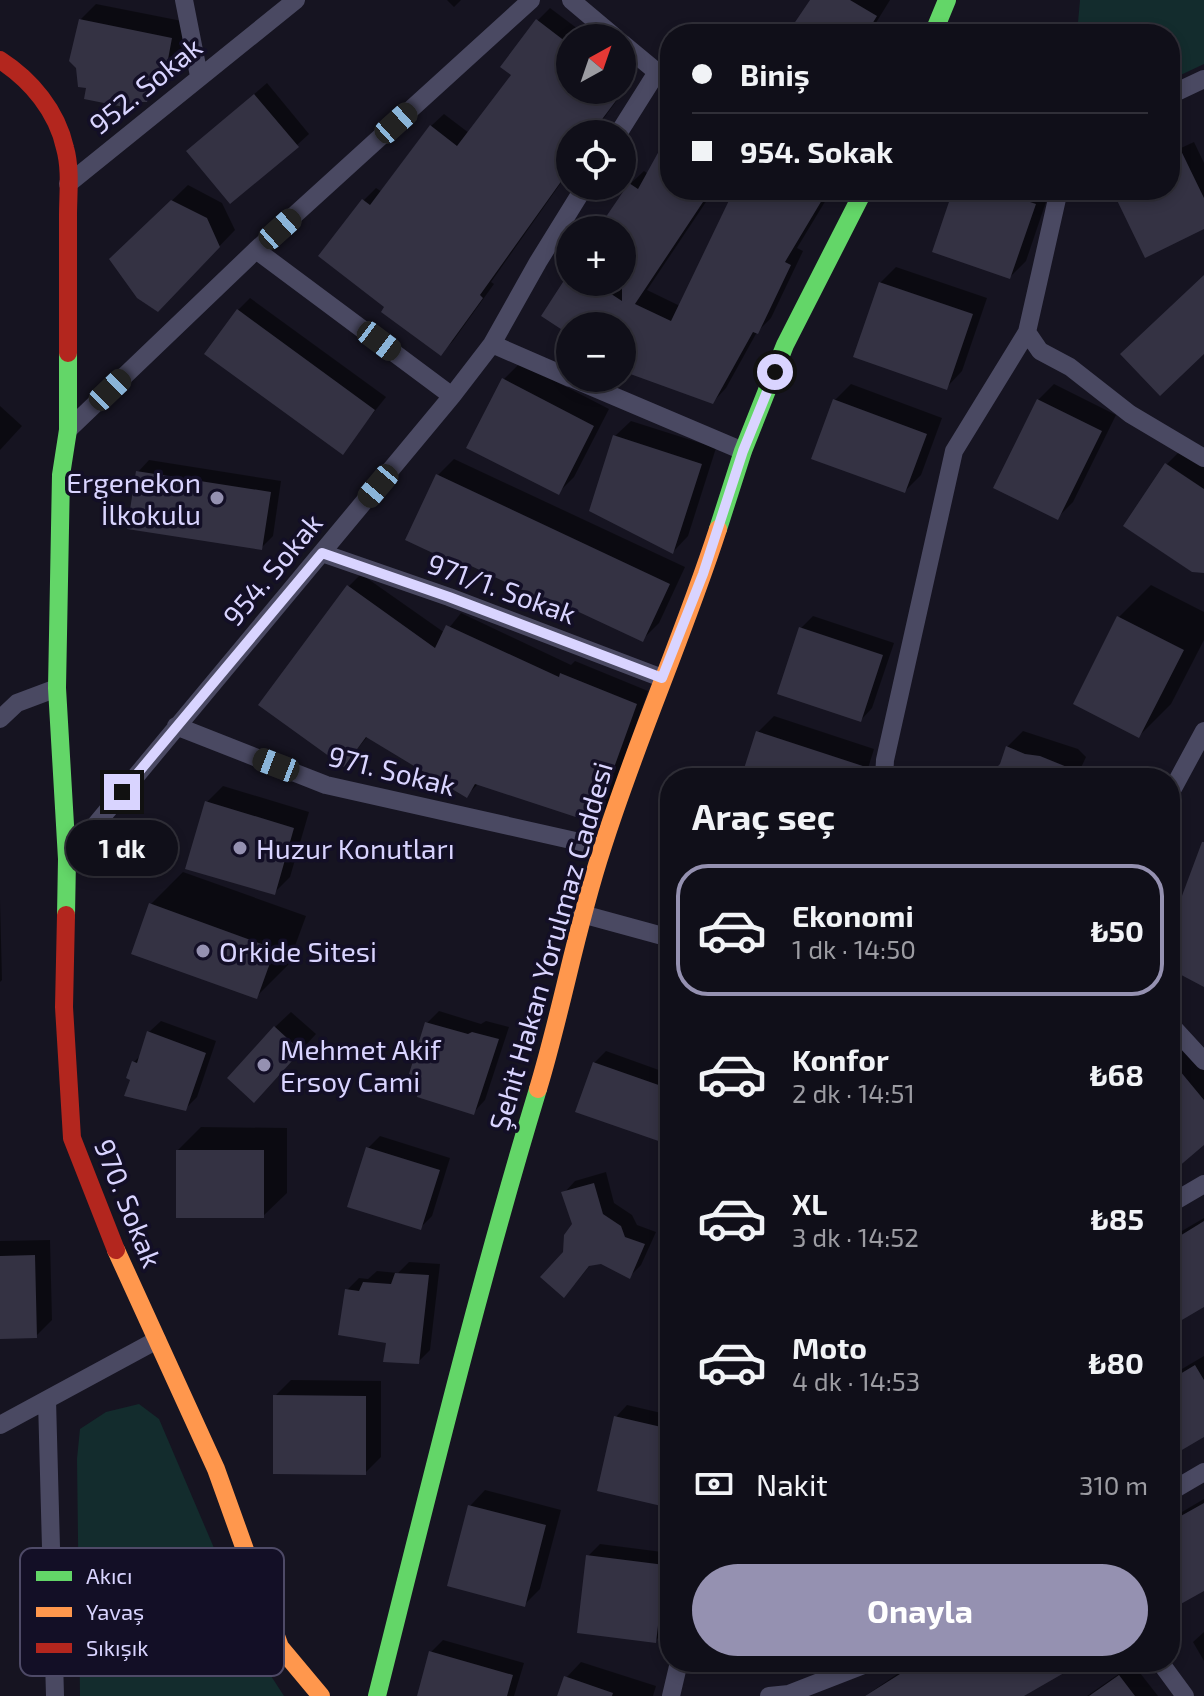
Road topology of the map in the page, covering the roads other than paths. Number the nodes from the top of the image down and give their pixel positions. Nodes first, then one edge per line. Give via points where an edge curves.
1 (184, 0) edge
2 (296, 0) edge
3 (531, 0) edge
4 (571, 0) edge
5 (947, 0) edge
6 (599, 24) edge
7 (937, 24) edge
8 (636, 53) edge
9 (0, 60) edge
10 (660, 71) edge
11 (199, 76) junction
12 (660, 77) edge
13 (1204, 79) edge
14 (1180, 90) edge
15 (628, 120) edge
16 (68, 184) junction
17 (576, 200) edge
18 (859, 200) edge
19 (1057, 200) edge
20 (256, 250) junction
21 (1027, 332) junction
22 (492, 344) junction
23 (556, 372) edge
24 (603, 392) edge
25 (452, 396) junction
26 (68, 430) junction
27 (743, 451) junction
28 (1204, 458) edge
29 (322, 553) junction
30 (662, 678) junction
31 (57, 688) junction
32 (0, 719) edge
33 (176, 726) junction
34 (1204, 731) edge
35 (885, 768) edge
36 (1180, 775) edge
37 (602, 847) junction
38 (67, 859) junction
39 (582, 914) junction
40 (660, 935) edge
41 (1180, 1035) edge
42 (1204, 1061) edge
43 (1204, 1184) edge
44 (1180, 1198) edge
45 (157, 1340) junction
46 (47, 1400) junction
47 (0, 1425) edge
48 (1204, 1472) edge
49 (1180, 1486) edge
50 (51, 1548) edge
51 (244, 1548) edge
52 (284, 1652) edge
53 (677, 1672) edge
54 (845, 1672) edge
55 (1167, 1672) edge
56 (54, 1676) edge
57 (55, 1696) edge
58 (321, 1696) edge
59 (377, 1696) edge
60 (671, 1696) edge
61 (769, 1696) edge
62 (1185, 1696) edge

1 - 11 street
2 - 11 street, 952. Sokak
3 - 20 street
4 - 6 street
5 - 7 street
8 - 10 street
9 - 16 street, 970. Sokak via 18,70 42,98 65,147
11 - 16 street, 952. Sokak
12 - 15 street
13 - 14 street
16 - 26 street, 970. Sokak
17 - 22 street, 954. Sokak
18 - 27 street, Şehit Hakan Yorulmaz Caddesi via 785,345
19 - 21 street
20 - 25 street
20 - 26 street
21 - 28 street via 1040,351
21 - 35 street via 954,451
22 - 23 street
22 - 25 street, 954. Sokak
24 - 27 street
25 - 29 street, 954. Sokak
26 - 31 street, 970. Sokak via 61,475
27 - 30 street, Şehit Hakan Yorulmaz Caddesi
29 - 30 street, 971/1. Sokak
29 - 33 street, 954. Sokak
30 - 37 street, Şehit Hakan Yorulmaz Caddesi
31 - 32 street via 17,703
31 - 38 street, 970. Sokak
33 - 37 street, 971. Sokak via 326,785
33 - 38 street, 954. Sokak
34 - 36 street
37 - 39 street, Şehit Hakan Yorulmaz Caddesi
38 - 45 street, 970. Sokak via 64,1007 72,1138
39 - 40 street
39 - 59 street, Şehit Hakan Yorulmaz Caddesi via 554,1037 500,1215
41 - 42 street
43 - 44 street
45 - 46 street
45 - 51 street, 970. Sokak via 216,1469
46 - 47 street
46 - 50 street
48 - 49 street
52 - 58 street, 970. Sokak
53 - 60 street
54 - 61 street via 789,1694
55 - 62 street
56 - 57 street

